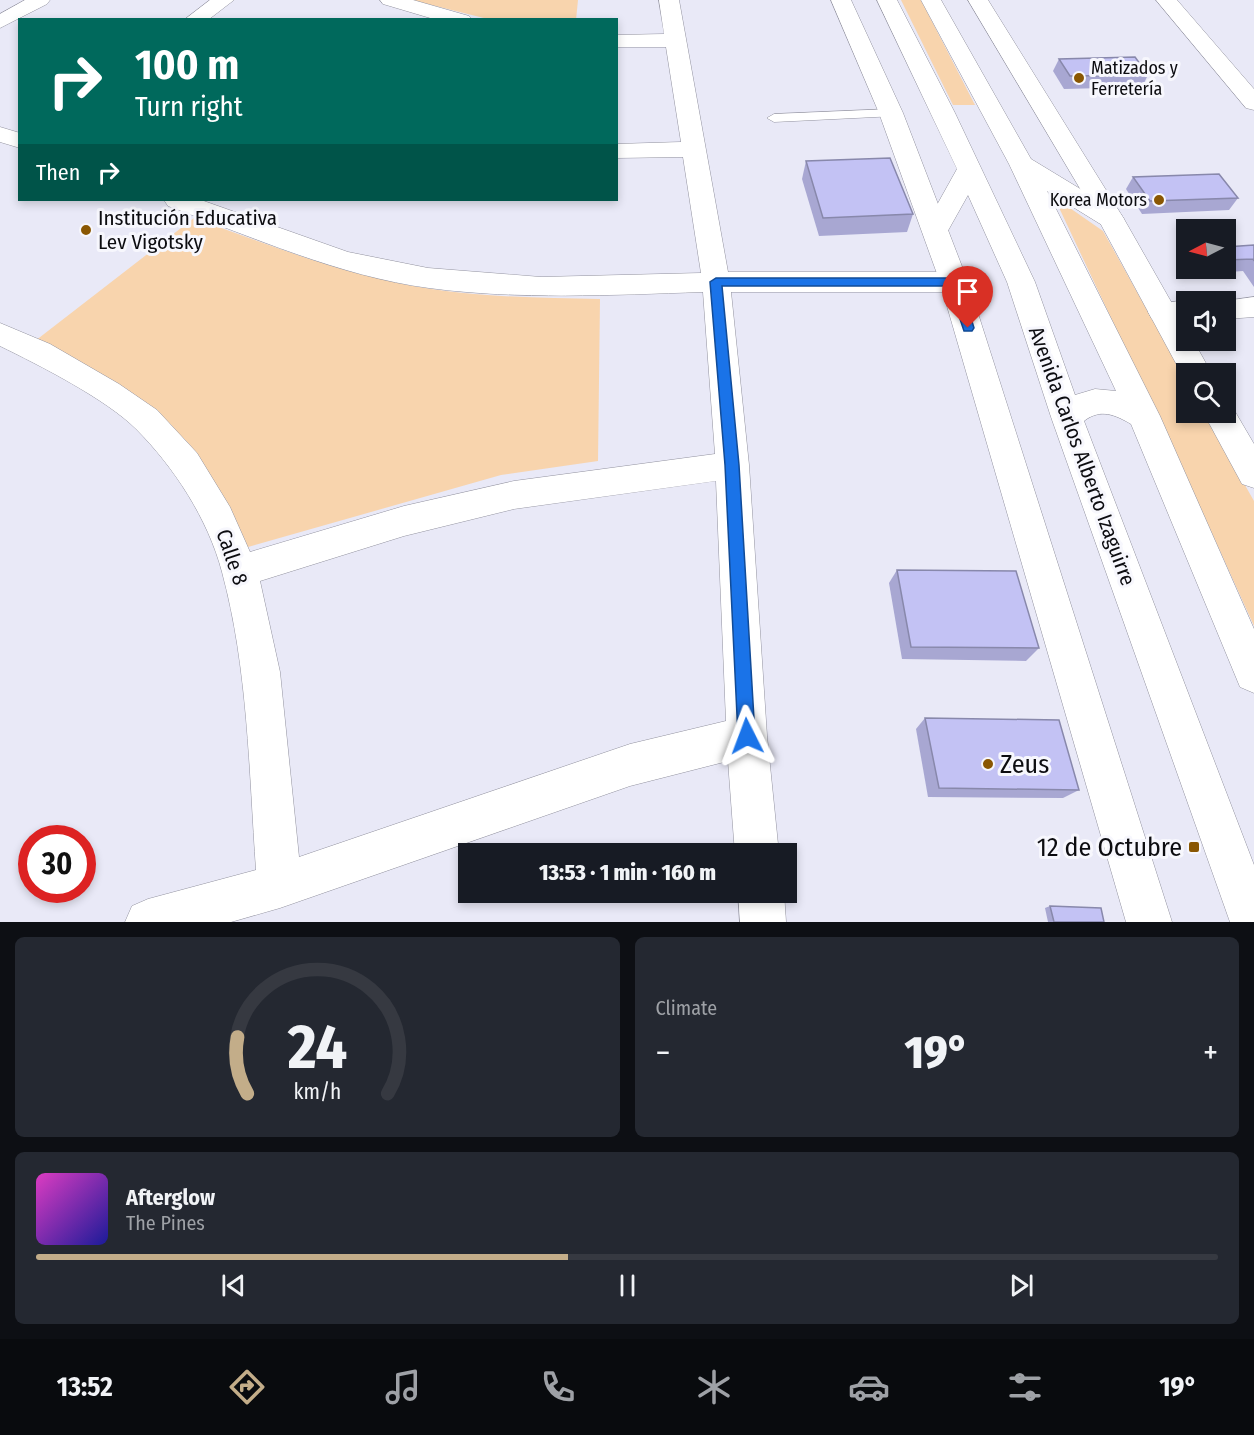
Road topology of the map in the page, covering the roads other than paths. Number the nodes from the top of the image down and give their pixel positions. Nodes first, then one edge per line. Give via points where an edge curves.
1 (224, 0) edge
2 (390, 0) edge
3 (669, 0) edge
4 (841, 0) edge
5 (887, 0) edge
6 (932, 0) edge
7 (978, 0) edge
8 (1166, 0) edge
9 (25, 2) edge
10 (197, 18) edge
11 (455, 18) edge
12 (0, 22) edge
13 (678, 40) junction
14 (618, 41) edge
15 (1254, 104) edge
16 (891, 113) junction
17 (943, 113) junction
18 (995, 117) junction
19 (774, 118) dead end
20 (695, 148) junction
21 (618, 151) edge
22 (1021, 164) junction
23 (969, 169) junction
24 (180, 201) edge
25 (1111, 219) junction
26 (936, 230) junction
27 (716, 282) junction
28 (954, 282) junction
29 (1254, 307) edge
30 (1236, 308) edge
31 (1174, 311) edge
32 (0, 334) edge
33 (1193, 363) edge
34 (1144, 416) junction
35 (1066, 417) junction
36 (1225, 423) edge
37 (732, 465) junction
38 (1254, 474) edge
39 (240, 571) junction
40 (1254, 674) edge
41 (747, 736) junction
42 (756, 843) edge
43 (280, 886) junction
44 (762, 903) edge
45 (148, 922) edge
46 (763, 922) edge
47 (1149, 922) edge
48 (1253, 922) edge

1 - 10 street
2 - 11 street
3 - 13 street
4 - 16 street
5 - 17 street, Avenida Carlos Alberto Izaguirre
6 - 18 street
7 - 25 street
8 - 15 street
9 - 12 street
13 - 14 street
13 - 20 street
16 - 19 lane
16 - 26 street
17 - 18 street via 963,121
17 - 23 street, Avenida Carlos Alberto Izaguirre
18 - 22 street
20 - 21 street
20 - 27 street
22 - 25 street
22 - 34 street
23 - 26 street
23 - 35 street, Avenida Carlos Alberto Izaguirre via 1020,282
24 - 27 street via 343,260 428,278 541,287
25 - 31 street
26 - 28 street
27 - 28 street
27 - 37 street
28 - 47 street
29 - 30 street
31 - 33 street
32 - 39 street, Calle 8 via 108,392 146,419 185,463 218,517
34 - 35 street via 1114,402 1089,401
34 - 40 street
35 - 48 street, Avenida Carlos Alberto Izaguirre
36 - 38 street
37 - 39 street via 514,495 404,521
37 - 41 street
39 - 43 street, Calle 8 via 261,672
41 - 42 street
41 - 43 street via 630,765
43 - 45 street
44 - 46 street

